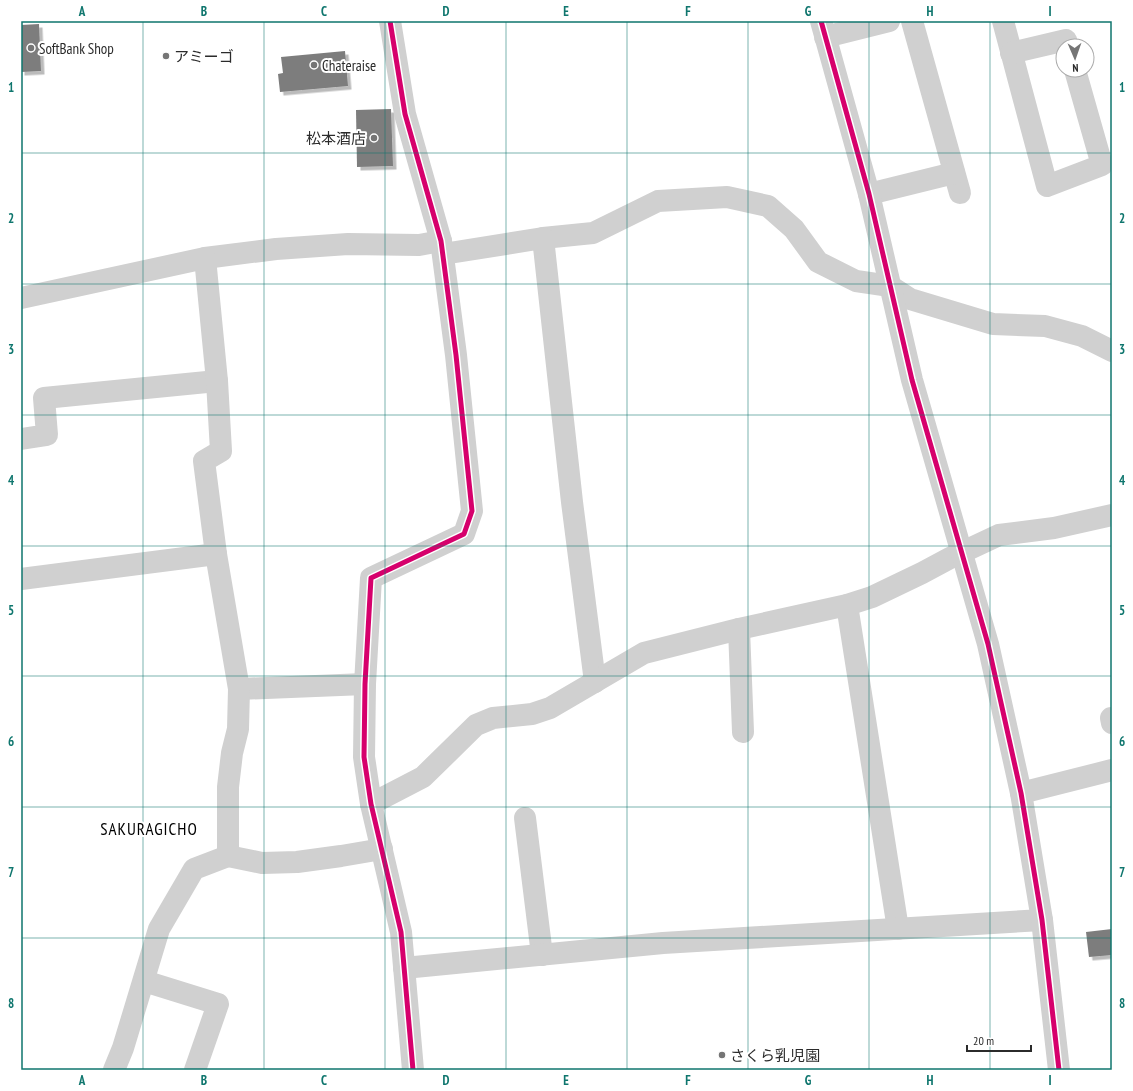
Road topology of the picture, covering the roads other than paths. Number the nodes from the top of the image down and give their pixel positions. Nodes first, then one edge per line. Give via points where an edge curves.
1 (390, 21) edge
2 (889, 21) edge
3 (912, 21) edge
4 (1002, 21) edge
5 (823, 29) edge
6 (1055, 43) edge
7 (1011, 53) junction
8 (1077, 78) edge
9 (869, 194) junction
10 (543, 238) junction
11 (442, 247) junction
12 (205, 258) junction
13 (890, 286) junction
14 (21, 298) edge
15 (1112, 351) edge
16 (218, 381) junction
17 (21, 439) edge
18 (1112, 515) edge
19 (962, 553) junction
20 (216, 554) junction
21 (21, 579) edge
22 (847, 605) junction
23 (739, 629) junction
24 (595, 682) junction
25 (365, 684) junction
26 (239, 689) junction
27 (1112, 718) edge
28 (1112, 723) edge
29 (743, 732) dead end
30 (1112, 770) edge
31 (1021, 793) junction
32 (372, 804) junction
33 (525, 818) dead end
34 (382, 849) junction
35 (228, 856) junction
36 (1042, 920) junction
37 (898, 929) junction
38 (542, 954) junction
39 (404, 968) junction
40 (144, 981) junction
41 (114, 1070) edge
42 (195, 1070) edge
43 (413, 1070) edge
44 (1059, 1070) edge

1 - 11 street via 405,114
2 - 5 street
3 - 9 street via 957,183
4 - 7 street
5 - 9 street
6 - 7 street
7 - 8 street via 1047,186 1102,165
9 - 13 street
10 - 11 street
10 - 13 street via 593,233 658,201 727,197 768,206 794,229 818,262 856,281
10 - 24 street
11 - 12 street via 419,244 348,244 284,248
11 - 25 street via 472,511 464,534 371,578
12 - 14 street
12 - 16 street
13 - 15 street via 910,299 993,324 1045,326 1082,336
13 - 19 street via 912,380
16 - 17 street via 44,398 47,435
16 - 20 street via 221,451 204,461
18 - 19 street via 1054,528 998,535
19 - 22 street via 872,597
19 - 31 street via 988,644
20 - 21 street
20 - 26 street
22 - 23 street
22 - 37 street
23 - 24 street via 644,653
23 - 29 street
24 - 32 street via 550,708 532,714 493,718 476,725 423,777
25 - 26 street
25 - 32 street via 364,757
26 - 35 street via 238,729 228,787
27 - 28 street
30 - 31 street
31 - 36 street
32 - 34 street
33 - 38 street
34 - 35 street via 297,862 262,863
34 - 39 street via 401,932
35 - 40 street via 194,869 159,929
36 - 37 street
36 - 44 street
37 - 38 street via 663,943
38 - 39 street
39 - 43 street
40 - 41 street
40 - 42 street via 218,1004

